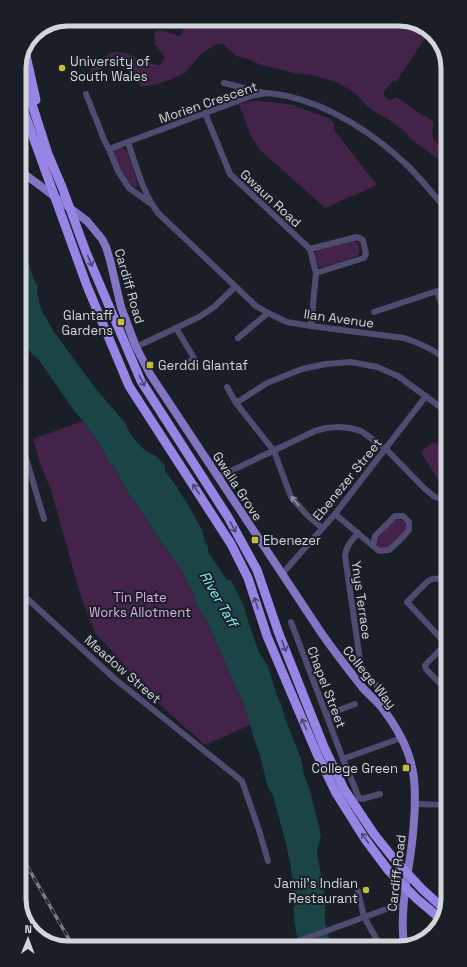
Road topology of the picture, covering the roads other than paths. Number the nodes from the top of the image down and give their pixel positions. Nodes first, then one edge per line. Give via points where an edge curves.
1 (27, 60) edge
2 (224, 83) dead end
3 (26, 90) edge
4 (266, 93) junction
5 (86, 94) dead end
6 (205, 113) junction
7 (26, 114) edge
8 (26, 123) edge
9 (128, 142) junction
10 (109, 149) junction
11 (44, 156) junction
12 (26, 175) edge
13 (441, 203) edge
14 (152, 204) junction
15 (310, 249) junction
16 (316, 273) junction
17 (235, 287) junction
18 (441, 303) edge
19 (374, 312) dead end
20 (268, 313) junction
21 (311, 326) junction
22 (176, 328) junction
23 (238, 338) dead end
24 (136, 347) junction
25 (441, 356) edge
26 (187, 364) dead end
27 (227, 387) dead end
28 (426, 396) junction
29 (236, 403) junction
30 (439, 406) dead end
31 (175, 412) joint
32 (386, 449) junction
33 (274, 451) junction
34 (26, 458) edge
35 (218, 477) junction
36 (441, 499) edge
37 (335, 514) junction
38 (44, 519) dead end
39 (322, 528) junction
40 (358, 534) junction
41 (373, 545) junction
42 (282, 574) junction
43 (441, 578) edge
44 (26, 598) edge
45 (291, 622) dead end
46 (441, 639) edge
47 (441, 649) edge
48 (441, 685) edge
49 (380, 690) dead end
50 (355, 704) dead end
51 (326, 715) junction
52 (401, 738) junction
53 (343, 759) junction
54 (380, 794) dead end
55 (415, 804) junction
56 (441, 805) edge
57 (268, 861) dead end
58 (358, 891) dead end
59 (403, 905) junction
60 (441, 906) edge
61 (438, 916) edge
62 (364, 917) junction
63 (297, 941) edge
64 (378, 941) edge
65 (404, 941) edge

1 - 11 highway
2 - 4 street
3 - 11 highway
4 - 6 street, Morien Crescent
4 - 13 street, Morien Crescent via 296,99 343,118 408,166
5 - 10 street
6 - 9 street, Morien Crescent
6 - 15 street, Gwaun Road via 230,174
7 - 11 highway
8 - 11 highway
9 - 10 street, Morien Crescent
9 - 14 street
10 - 14 street via 118,171 129,188
11 -> 60 highway via 62,187 141,381 228,517 257,570 279,634 324,747 344,789 394,859
61 -> 11 highway via 388,870 336,793 267,636 248,578 231,544 129,386 87,286 46,176
12 - 24 main road, Cardiff Road via 87,222 102,239 110,260 121,307
14 - 17 street, Ilan Avenue
15 - 16 street
15 - 16 street via 358,237 363,240 366,254 364,258
16 - 21 street
17 - 20 street, Ilan Avenue
17 - 22 street via 214,307
18 - 19 street via 437,291
20 - 21 street, Ilan Avenue via 286,322
20 - 23 street
21 - 25 street, Ilan Avenue via 404,338 418,342
22 - 24 street
22 - 26 street via 194,358
24 - 31 main road, Cardiff Road
27 - 29 street
28 - 29 street via 398,376 377,367 351,362 302,369 267,383
28 - 30 street
28 - 32 street, Ebenezer Street
29 - 33 street
31 - 35 main road, Gwalia Grove
32 - 33 street via 361,431 339,427 315,431
32 - 36 street via 425,489
32 - 37 street, Ebenezer Street
33 - 35 street
39 -> 33 street via 291,497
34 - 38 street
35 - 42 main road, Gwalia Grove
37 - 39 street, Ebenezer Street
37 - 40 street
39 - 42 street, Ebenezer Street
40 - 41 street
40 - 49 street, Ynys Terrace via 345,551 345,556 361,667
41 - 41 street via 375,536 395,516 403,516 409,522 409,530 389,550 379,551
42 - 52 main road, College Way via 334,651 382,709
43 - 46 street via 427,582 407,602
44 - 57 street, Meadow Street via 115,679 242,781
45 - 51 street, Chapel Street
47 - 48 street via 425,665
50 - 51 street
51 - 53 street, Chapel Street
52 - 53 street
52 - 55 main road, College Way via 412,764
53 - 54 street, Chapel Street via 360,798
55 - 56 street
55 - 59 main road, Cardiff Road via 414,831
58 - 62 street
59 - 62 street
59 - 65 main road, Cardiff Road
62 - 63 street
62 - 64 street

